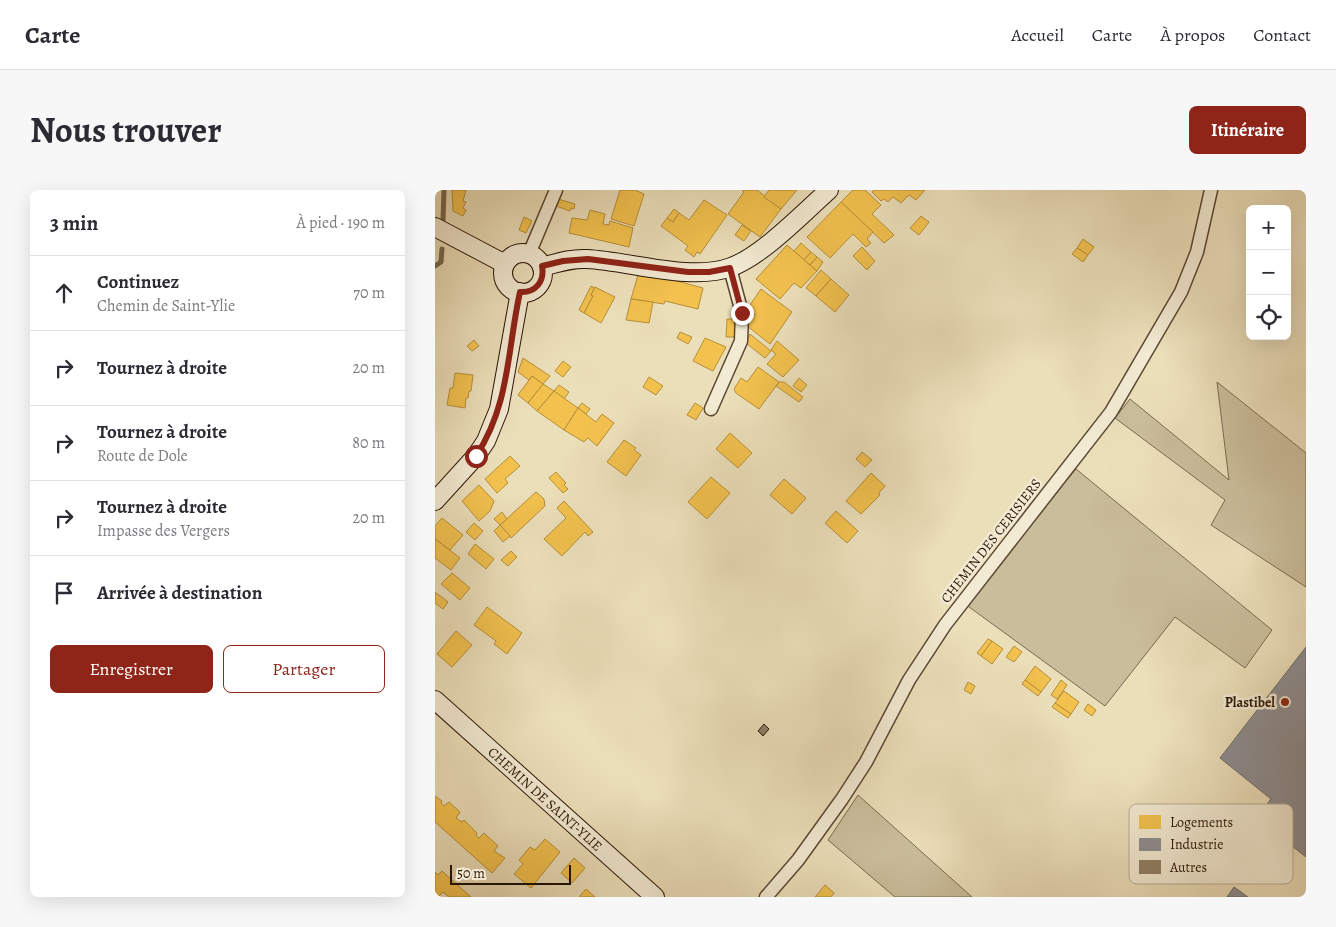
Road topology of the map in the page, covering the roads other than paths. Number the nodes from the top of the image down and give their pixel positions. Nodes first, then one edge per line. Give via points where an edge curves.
1 (556, 190) edge
2 (829, 190) edge
3 (1211, 190) edge
4 (435, 227) edge
5 (529, 254) junction
6 (505, 264) junction
7 (542, 266) junction
8 (730, 268) junction
9 (520, 292) junction
10 (711, 410) dead end
11 (435, 501) edge
12 (435, 700) edge
13 (655, 897) edge
14 (766, 897) edge

1 - 5 street
2 - 8 main road via 751,258
3 - 14 street, CHEMIN DES CERISIERS via 1197,252 1181,292 1111,412 945,625 909,680 866,762 842,799 798,860
4 - 6 main road
5 - 6 main road via 513,256
5 - 7 main road
6 - 9 main road via 504,280 510,288
7 - 8 main road via 588,259 688,272
7 - 9 main road via 543,276 538,286 530,292
8 - 10 street via 742,313 741,342
9 - 11 main road via 499,409 476,456
12 - 13 main road, CHEMIN DE SAINT-YLIE

